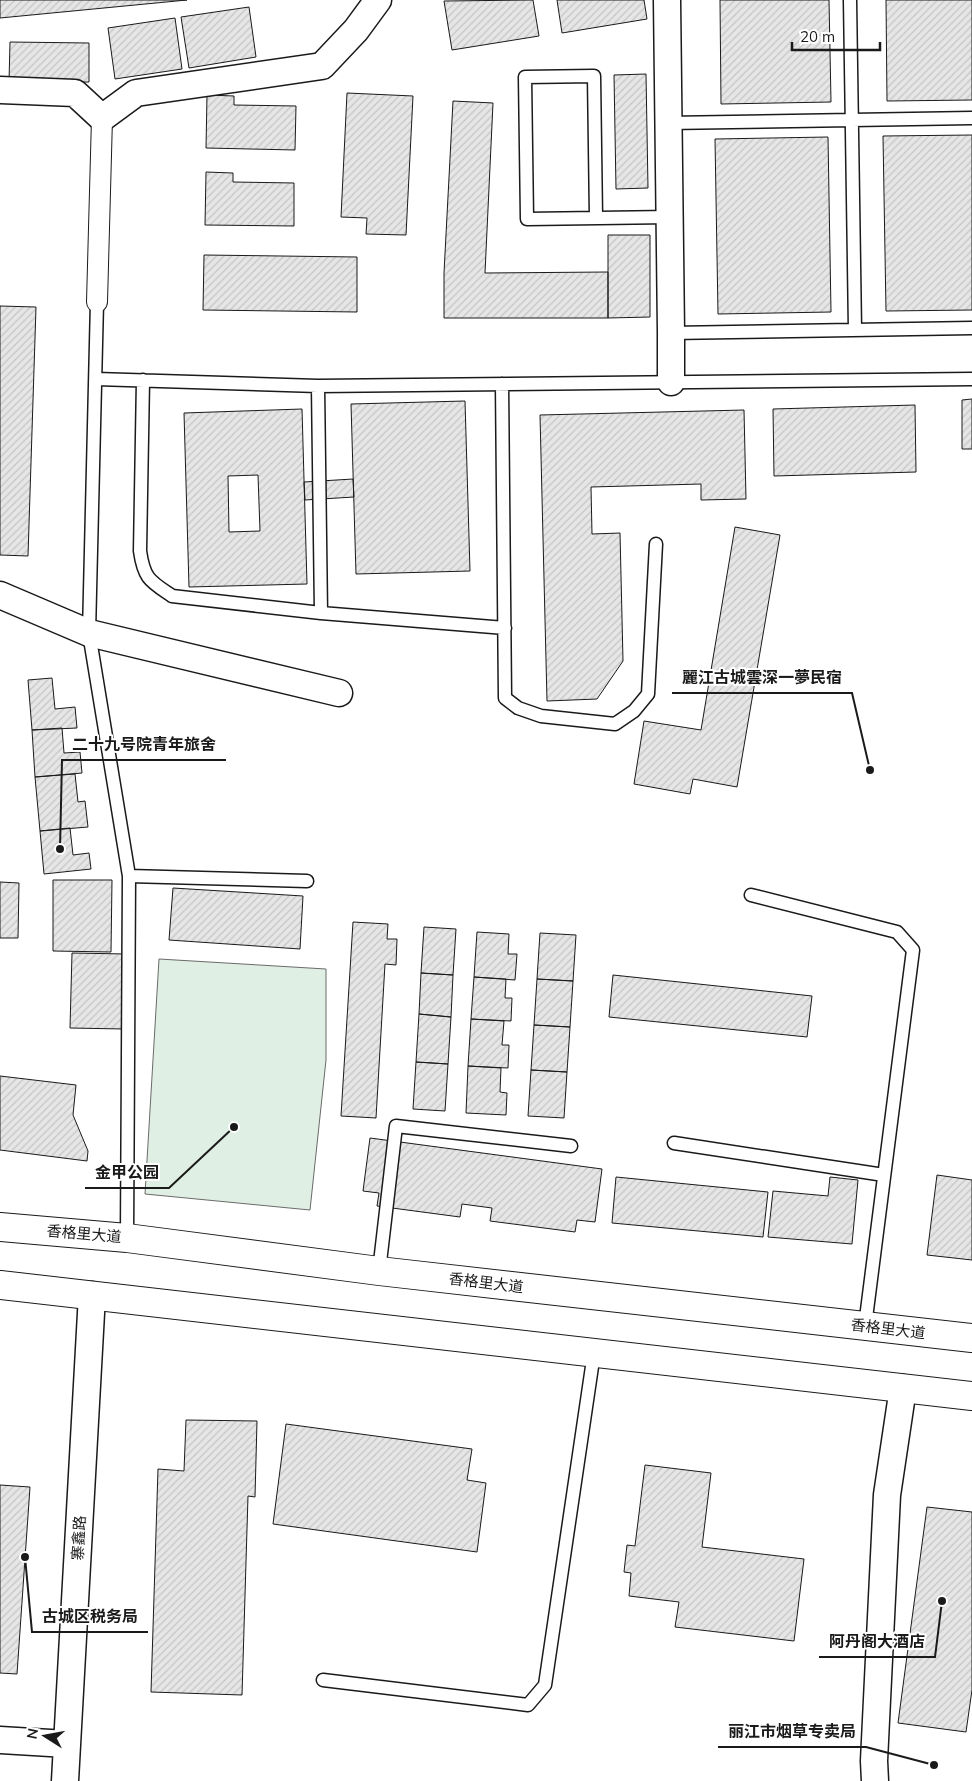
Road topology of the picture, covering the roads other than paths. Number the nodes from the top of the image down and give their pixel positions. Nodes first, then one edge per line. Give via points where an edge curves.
1 (666, 0) edge
2 (850, 0) edge
3 (376, 1) edge
4 (0, 90) edge
5 (102, 118) junction
6 (972, 118) edge
7 (852, 120) junction
8 (668, 122) junction
9 (670, 217) junction
10 (596, 218) junction
11 (97, 302) joint
12 (972, 328) edge
13 (855, 330) junction
14 (672, 333) junction
15 (96, 379) junction
16 (972, 379) edge
17 (143, 380) junction
18 (671, 382) junction
19 (502, 384) junction
20 (318, 386) junction
21 (656, 544) dead end
22 (0, 595) edge
23 (321, 613) junction
24 (505, 628) junction
25 (89, 633) junction
26 (339, 693) dead end
27 (128, 876) junction
28 (307, 881) dead end
29 (751, 895) dead end
30 (674, 1143) dead end
31 (571, 1146) dead end
32 (884, 1175) junction
33 (0, 1227) edge
34 (127, 1238) junction
35 (379, 1271) junction
36 (0, 1285) edge
37 (92, 1296) junction
38 (864, 1326) junction
39 (972, 1338) edge
40 (594, 1353) junction
41 (903, 1388) junction
42 (972, 1396) edge
43 (323, 1680) dead end
44 (0, 1740) edge
45 (67, 1744) junction
46 (65, 1781) edge
47 (875, 1781) edge

1 - 8 street
2 - 7 lane
3 - 5 street via 356,30 322,66 136,93
4 - 5 street via 75,94
5 - 11 street
6 - 7 lane
7 - 8 lane
7 - 13 lane
8 - 9 street
9 - 10 lane
9 - 14 street
10 - 10 lane via 527,219 525,77 594,76
11 - 15 lane
12 - 13 lane
13 - 14 lane
14 - 18 street
15 - 17 lane
15 - 25 lane
16 - 18 lane
17 - 20 lane
17 - 23 lane via 140,551 143,569 153,583 172,596
18 - 19 lane
19 - 20 lane
19 - 24 lane
20 - 23 lane
21 - 24 lane via 648,694 634,712 615,724 541,716 518,708 505,698
22 - 25 street
23 - 24 lane
25 - 26 street
25 - 27 lane
27 - 28 lane
27 - 34 lane
29 - 32 lane via 897,932 913,950
30 - 32 lane
31 - 35 lane via 396,1126
32 - 38 lane
33 - 34 main road, 香格里大道
34 - 35 main road, 香格里大道
35 - 38 main road, 香格里大道
36 - 37 main road
37 - 40 main road
37 - 45 street, 寨鑫路
38 - 39 main road, 香格里大道
40 - 41 main road
40 - 43 lane via 546,1685 528,1705
41 - 42 main road
41 - 47 street via 888,1495
44 - 45 street
45 - 46 street, 寨鑫路

